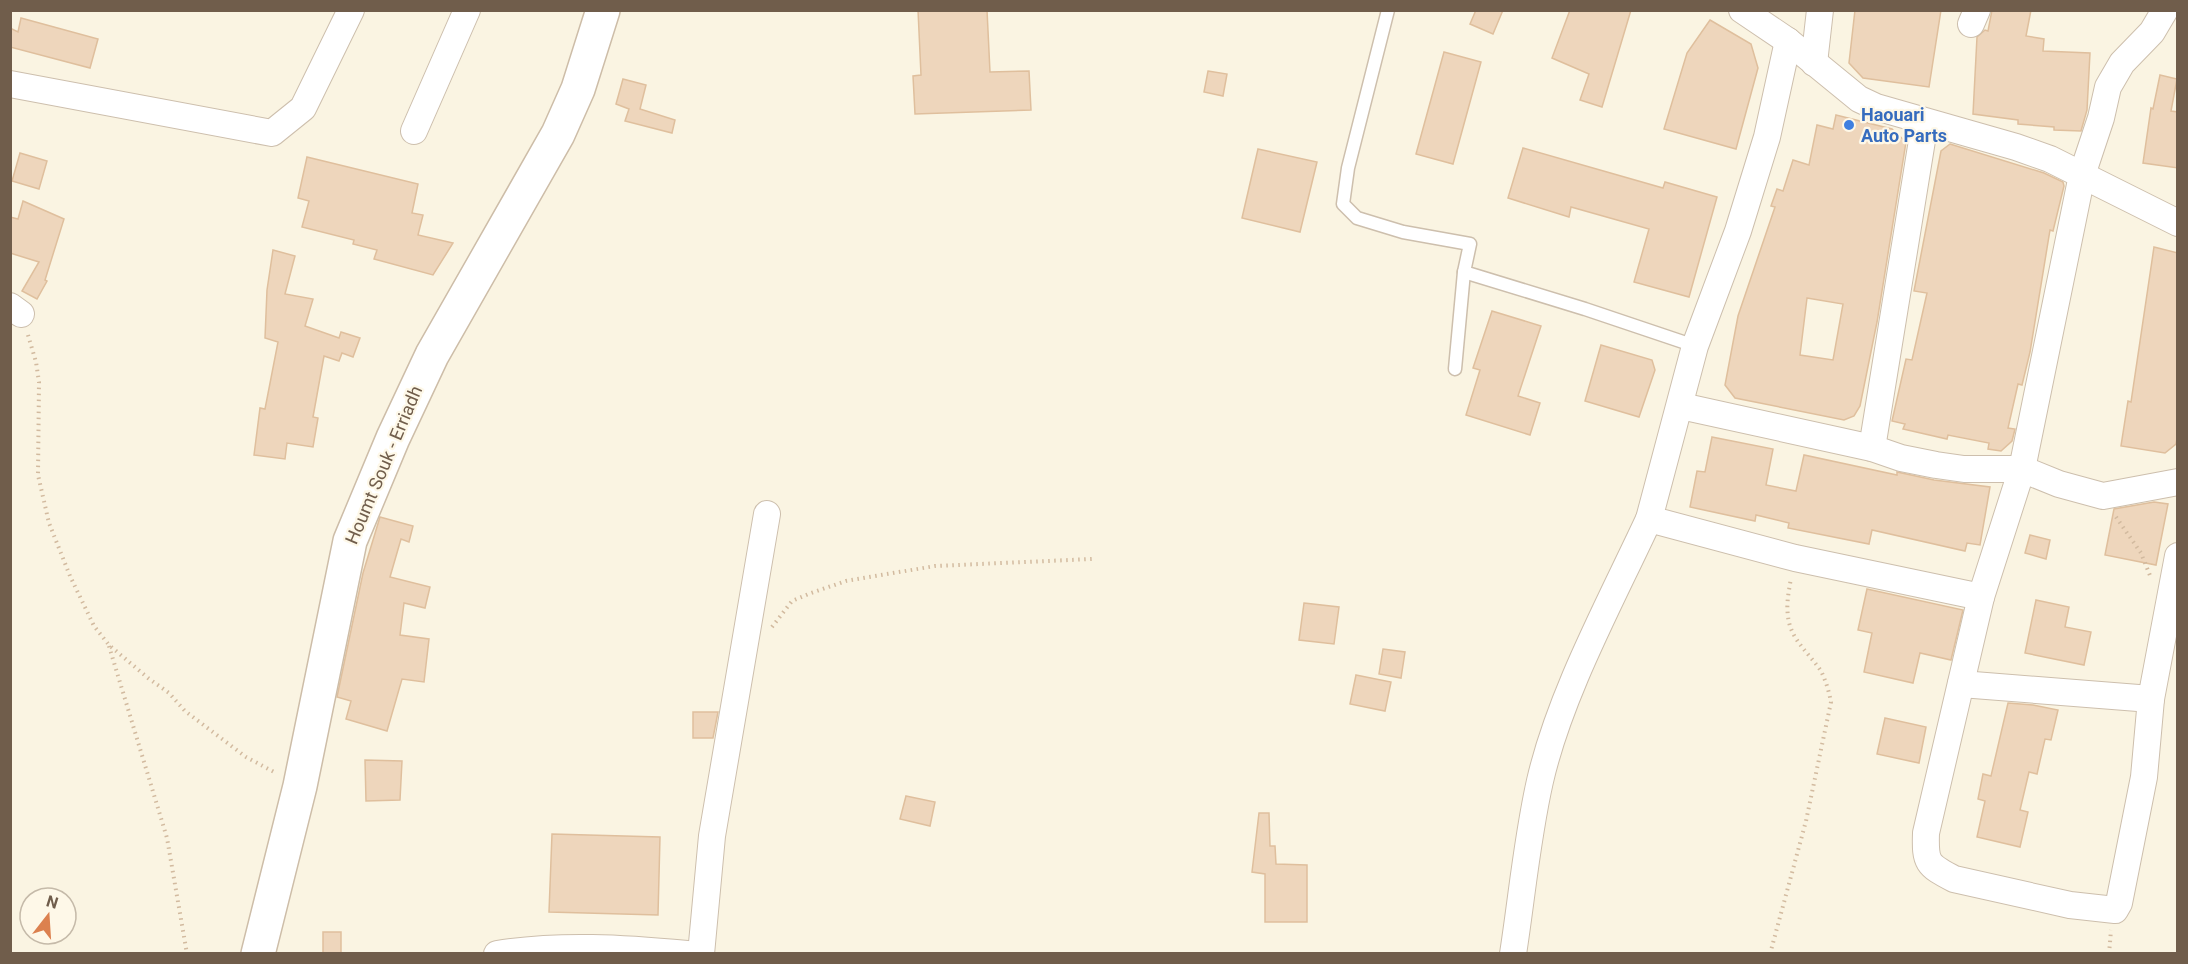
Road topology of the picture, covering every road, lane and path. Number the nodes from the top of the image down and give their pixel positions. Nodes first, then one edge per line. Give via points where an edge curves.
1 (351, 10) edge
2 (467, 10) edge
3 (603, 10) edge
4 (1388, 10) edge
5 (1742, 10) edge
6 (1820, 10) edge
7 (2165, 10) edge
8 (1788, 41) junction
9 (1814, 63) junction
10 (11, 86) edge
11 (1925, 122) junction
12 (414, 131) dead end
13 (2082, 175) junction
14 (2178, 223) edge
15 (1464, 272) junction
16 (16, 310) edge
17 (1695, 346) junction
18 (1455, 369) dead end
19 (1681, 406) junction
20 (1872, 448) junction
21 (2022, 469) junction
22 (2178, 482) edge
23 (2103, 496) junction
24 (767, 514) dead end
25 (1649, 519) junction
26 (2178, 556) edge
27 (1795, 558) junction
28 (1092, 559) dead end
29 (1981, 597) junction
30 (2167, 608) junction
31 (770, 629) dead end
32 (109, 645) junction
33 (1961, 684) junction
34 (2151, 699) junction
35 (300, 786) junction
36 (187, 954) edge
37 (258, 954) edge
38 (497, 954) edge
39 (687, 954) edge
40 (701, 954) edge
41 (1513, 954) edge
42 (1770, 954) edge

1 - 10 street via 303,108 272,133
2 - 12 street
3 - 35 street, Houmt Souk - Erriadh via 578,89 558,134 432,355 350,541
4 - 15 lane via 1348,168 1343,204 1357,218 1403,232 1470,244
5 - 8 street
6 - 9 street
7 - 13 street via 2152,32 2122,63 2108,87
8 - 9 street
8 - 17 street via 1755,179
9 - 11 street via 1859,99
11 - 13 street via 2016,147
11 - 20 street
13 - 14 street
13 - 21 street
15 - 17 lane
15 - 18 lane
16 - 32 path via 37,372 38,475 49,523 89,616
17 - 19 street
19 - 20 street
19 - 25 street
20 - 21 street via 1936,465
21 - 23 street
21 - 29 street
22 - 23 street
23 - 30 path via 2141,554
24 - 40 street via 712,836
25 - 27 street
25 - 41 street via 1593,638 1553,737 1540,780 1525,861
26 - 30 street
27 - 29 street
27 - 42 path via 1788,617 1792,632 1821,672 1831,702 1806,821
28 - 31 path via 935,566 846,581 792,601
29 - 33 street
30 - 34 street
32 - 35 path via 246,757
32 - 36 path via 167,838
33 - 34 street
33 - 34 street via 1926,833 1925,854 1929,863 1954,879 2070,905 2115,910 2144,777
35 - 37 street, Houmt Souk - Erriadh
38 - 39 street via 517,950 624,948

